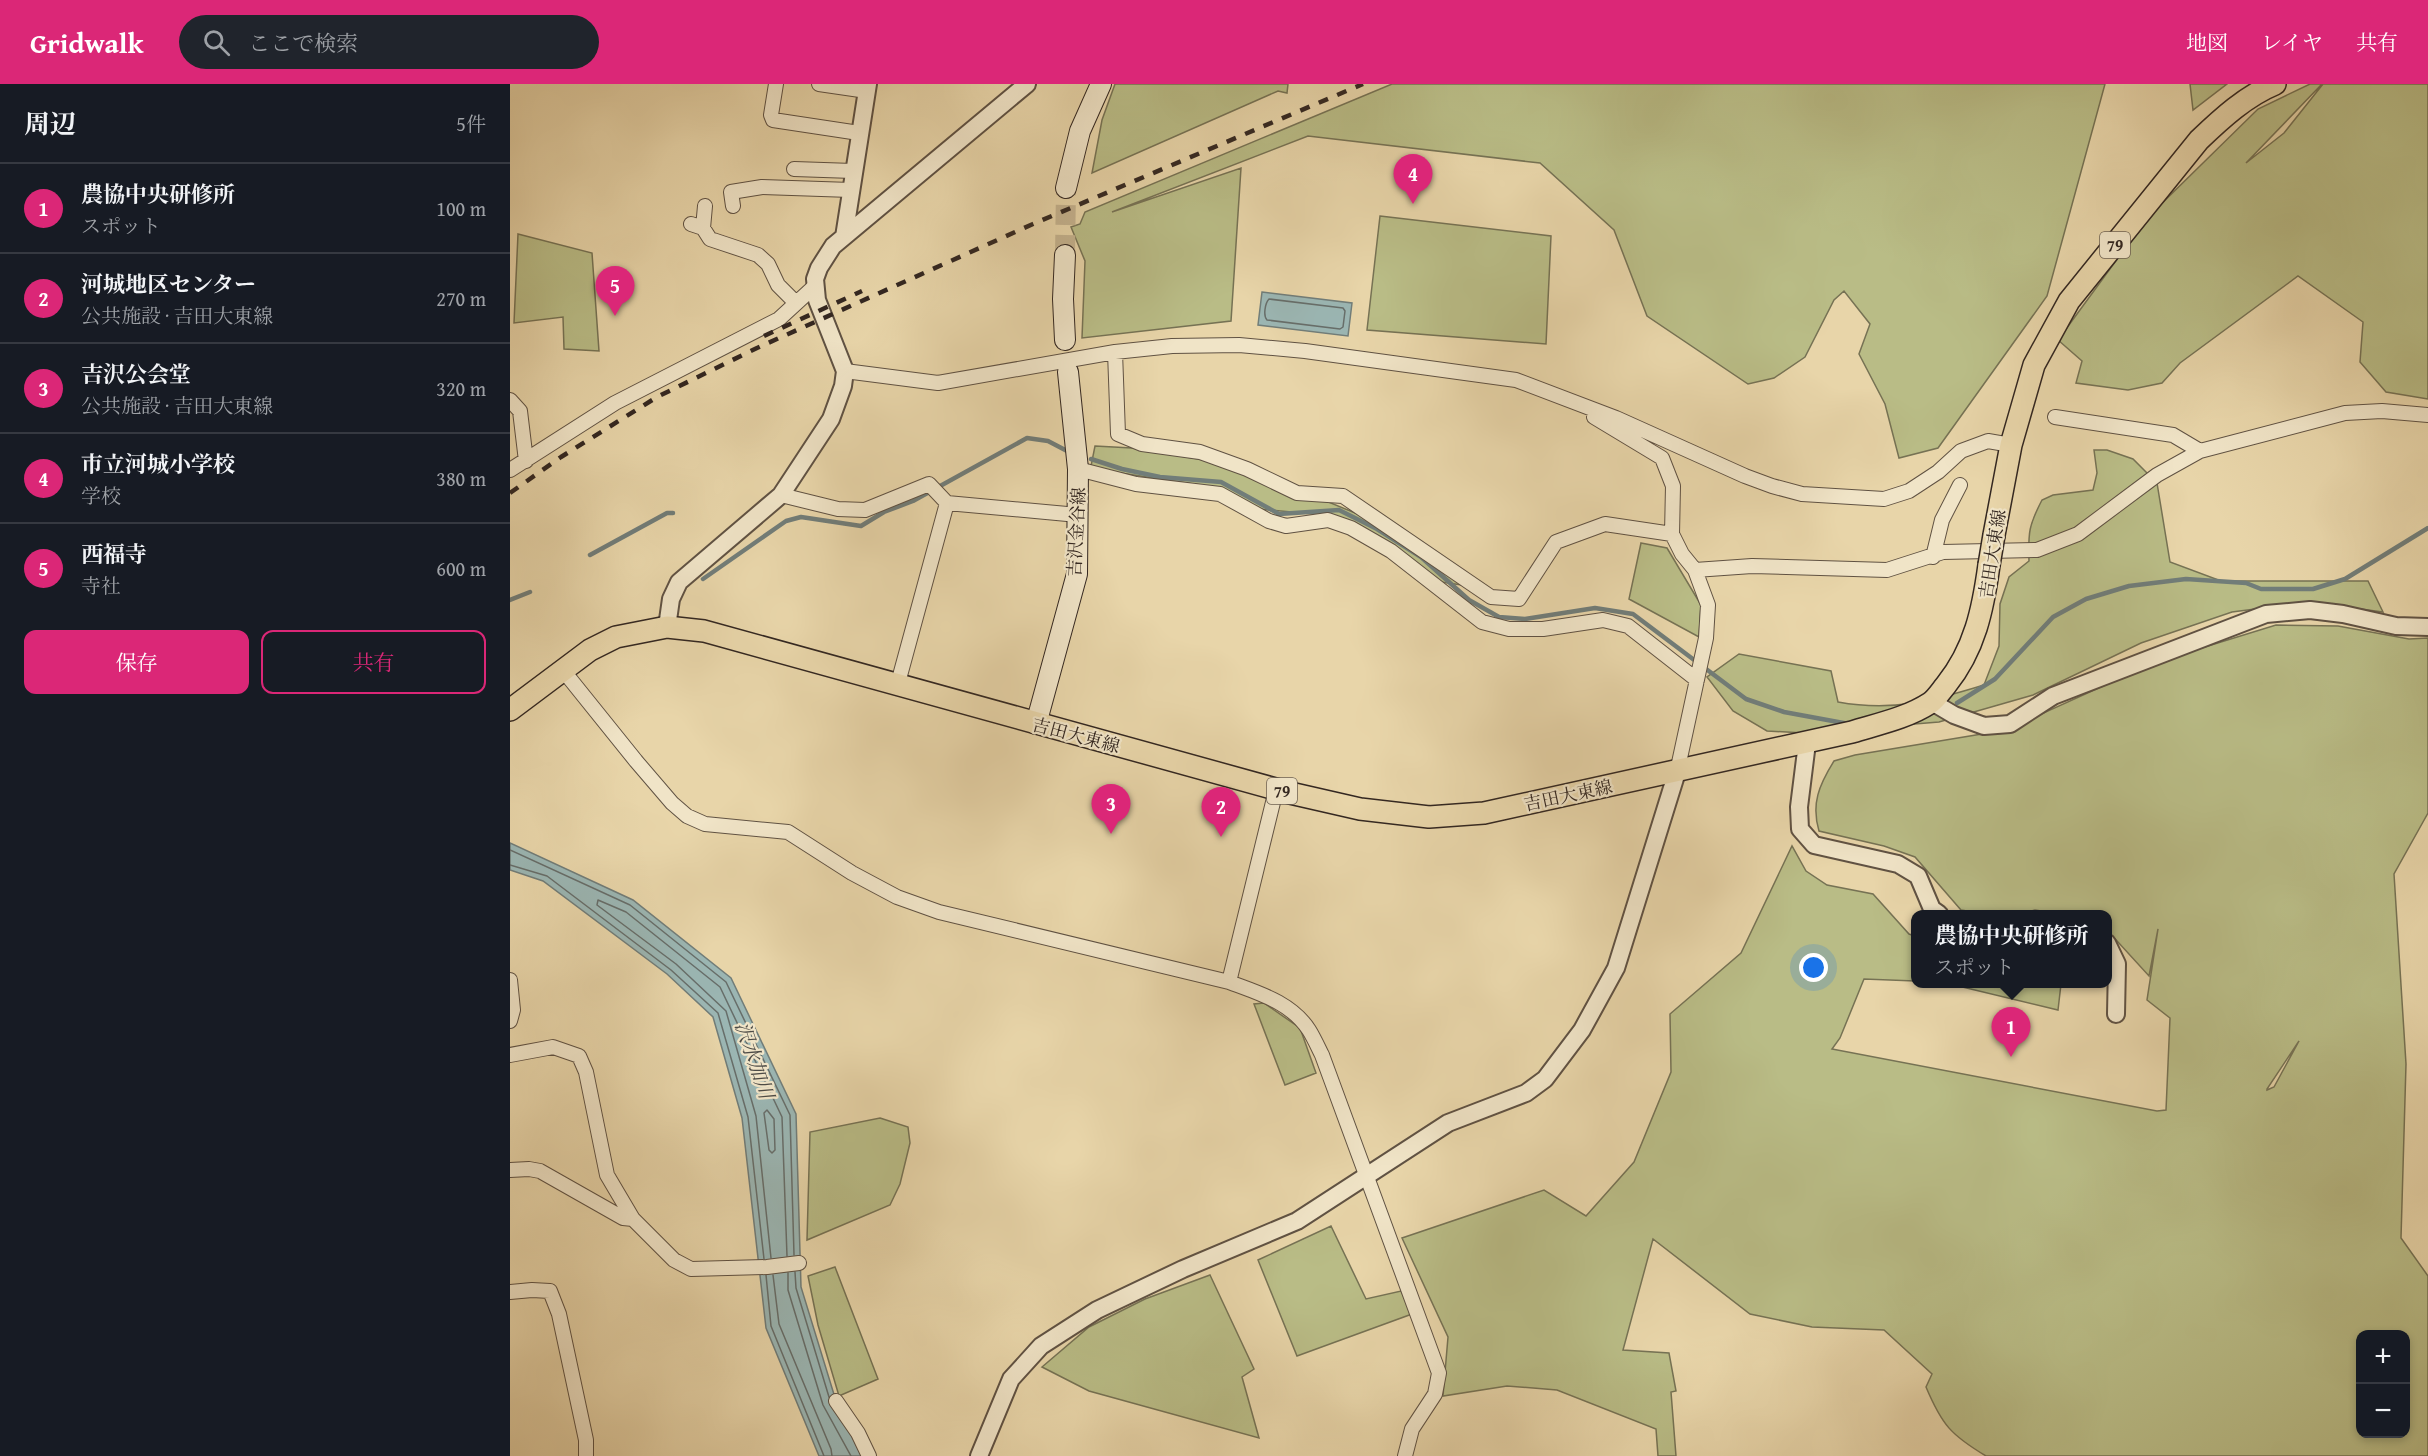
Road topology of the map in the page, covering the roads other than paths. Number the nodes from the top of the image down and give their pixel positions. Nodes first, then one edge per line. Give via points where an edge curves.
1 (776, 84) edge
2 (819, 84) edge
3 (1027, 84) edge
4 (1101, 84) edge
5 (2275, 84) edge
6 (867, 88) edge
7 (859, 133) junction
8 (794, 169) dead end
9 (853, 171) junction
10 (1066, 188) tunnel mouth
11 (851, 190) junction
12 (705, 206) dead end
13 (733, 206) dead end
14 (844, 237) junction
15 (1065, 255) tunnel mouth
16 (816, 285) junction
17 (796, 303) junction
18 (1065, 340) dead end
19 (1115, 352) junction
20 (845, 371) junction
21 (1068, 372) dead end
22 (510, 400) edge
23 (1581, 404) junction
24 (2428, 415) edge
25 (2055, 417) dead end
26 (2011, 445) junction
27 (2200, 451) junction
28 (526, 461) junction
29 (1078, 469) junction
30 (510, 470) edge
31 (1960, 485) dead end
32 (781, 495) junction
33 (944, 500) junction
34 (1078, 515) junction
35 (1672, 534) junction
36 (1933, 556) junction
37 (1695, 570) junction
38 (667, 627) junction
39 (2428, 627) edge
40 (562, 669) junction
41 (1698, 678) junction
42 (898, 683) junction
43 (1932, 702) junction
44 (510, 710) edge
45 (1036, 724) junction
46 (1807, 743) junction
47 (1677, 772) junction
48 (1276, 790) junction
49 (1933, 910) edge
50 (2112, 954) edge
51 (510, 980) edge
52 (1229, 982) junction
53 (2116, 1014) dead end
54 (510, 1021) edge
55 (510, 1055) edge
56 (510, 1170) edge
57 (1367, 1175) junction
58 (633, 1219) junction
59 (799, 1263) dead end
60 (510, 1292) edge
61 (836, 1401) dead end
62 (586, 1456) edge
63 (869, 1456) edge
64 (980, 1456) edge
65 (1405, 1456) edge

1 - 7 street via 773,120
2 - 6 street
3 - 14 street
4 - 10 main road via 1080,131
5 - 26 main road, 吉田大東線 / 79 via 2246,100 2199,140 2069,302 2034,365
6 - 7 street
7 - 9 street
8 - 9 street
9 - 11 street
11 - 13 street via 762,187 731,192
11 - 14 street
12 - 17 street via 697,226 710,239 758,255
14 - 16 street via 819,268
15 - 18 main road
16 - 17 street
16 - 20 street via 817,300
17 - 28 street via 779,319 615,403
19 - 20 street via 938,383
19 - 23 street via 1228,345 1305,351 1516,380
19 - 35 street via 1118,434 1142,444 1200,452 1297,493 1343,496 1491,597 1519,598 1556,542 1605,524
20 - 32 street via 831,419
21 - 29 main road, 吉沢金谷線
22 - 28 street via 520,411
23 - 26 street via 1745,476 1802,494 1884,499 1909,491 1961,451 1988,441
23 - 35 street via 1593,416 1662,458 1673,486
24 - 27 street via 2344,413
25 - 27 street via 2173,435
26 - 43 main road, 吉田大東線 / 79, bridge via 1982,612 1956,672
27 - 36 street via 2157,475 2078,534 2037,550 1943,552
28 - 30 street
29 - 34 main road, 吉沢金谷線
29 - 41 street via 1136,484 1220,494 1286,526 1328,519 1391,551 1482,622 1509,629 1603,620 1628,626
31 - 36 street via 1942,520
32 - 33 street via 865,510 928,484
32 - 38 street via 679,582 671,599
33 - 34 street
33 - 42 street
34 - 45 main road, 吉沢金谷線 via 1077,574
35 - 37 street
36 - 37 street via 1887,570 1752,566
37 - 41 street via 1708,605
38 - 40 main road, 吉田大東線 / 79 via 616,637
38 - 42 main road, 吉田大東線 / 79 via 704,632
39 - 43 street via 2396,626 2310,610 2266,614 2053,696 2010,724 1984,726
40 - 44 main road, 吉田大東線 / 79
40 - 52 street via 636,761 687,816 705,824 788,832 852,873 939,912
41 - 47 street
42 - 45 main road, 吉田大東線 / 79
43 - 46 main road, 吉田大東線 / 79 via 1897,718
45 - 48 main road, 吉田大東線 / 79
46 - 47 main road, 吉田大東線 / 79
46 - 49 street via 1800,829 1814,845 1898,864 1918,876
47 - 48 main road, 吉田大東線 / 79 via 1484,813 1429,817 1359,809
47 - 57 street via 1616,968 1559,1063 1526,1093 1448,1123
48 - 52 street
50 - 53 street via 2117,964
51 - 54 street
52 - 57 street via 1271,997 1308,1029 1322,1055
55 - 58 street via 553,1047 579,1056 586,1072 607,1175
56 - 58 street via 540,1172 623,1218
57 - 64 street via 1297,1221 1097,1310 1041,1346 1011,1379
57 - 65 street via 1438,1373 1435,1394 1412,1429
58 - 59 street via 674,1260 691,1269
60 - 62 street via 550,1291 559,1314
61 - 63 street

